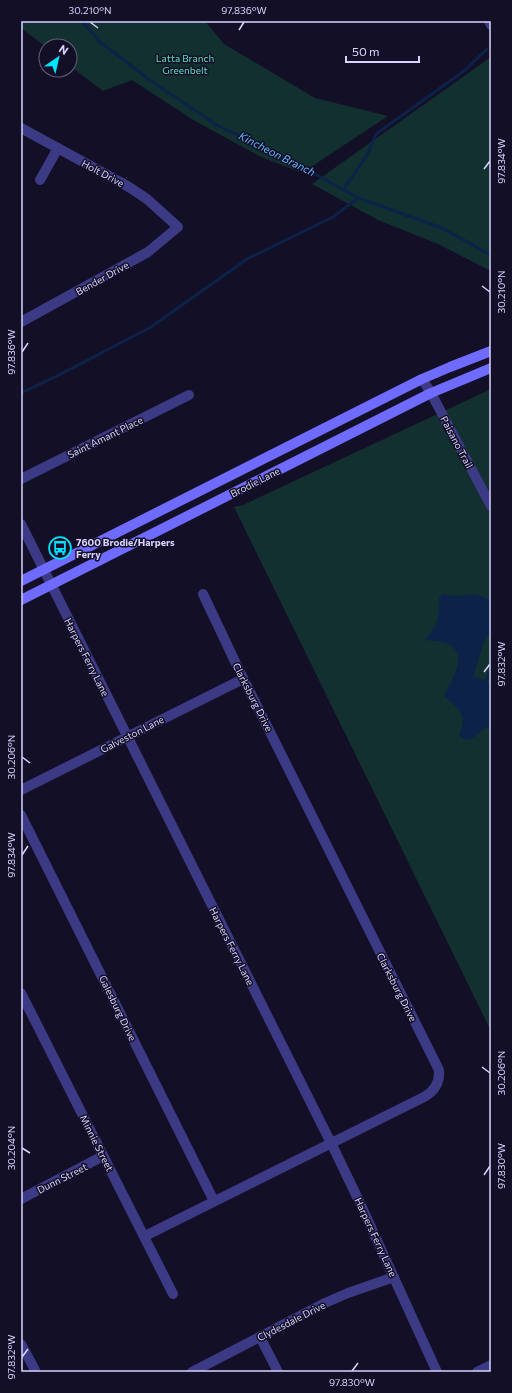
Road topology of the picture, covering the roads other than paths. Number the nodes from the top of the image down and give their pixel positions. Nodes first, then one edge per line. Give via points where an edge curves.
1 (488, 21) edge
2 (491, 25) edge
3 (21, 128) edge
4 (58, 148) junction
5 (40, 180) dead end
6 (178, 227) joint
7 (21, 322) edge
8 (491, 351) edge
9 (491, 368) edge
10 (422, 379) junction
11 (431, 393) junction
12 (189, 395) dead end
13 (21, 479) edge
14 (491, 506) edge
15 (21, 524) edge
16 (43, 570) junction
17 (21, 581) edge
18 (51, 585) junction
19 (203, 594) dead end
20 (21, 600) edge
21 (243, 679) junction
22 (127, 737) junction
23 (21, 790) edge
24 (21, 815) edge
25 (21, 993) edge
26 (331, 1142) junction
27 (103, 1156) junction
28 (21, 1199) edge
29 (214, 1201) junction
30 (145, 1236) junction
31 (394, 1276) junction
32 (173, 1294) dead end
33 (260, 1337) junction
34 (21, 1344) edge
35 (491, 1365) edge
36 (35, 1370) dead end
37 (192, 1372) edge
38 (278, 1372) edge
39 (437, 1372) edge
40 (477, 1372) edge

1 - 2 street
3 - 4 street, Holt Drive
4 - 5 street
4 - 6 street, Holt Drive via 148,199
6 - 7 street, Bender Drive via 148,252
8 - 10 main road, Brodie Lane
9 - 11 main road, Brodie Lane
10 - 11 street, Paisano Trail
10 - 16 main road, Brodie Lane
11 - 14 street, Paisano Trail
11 - 18 main road, Brodie Lane
12 - 13 street, Saint Amant Place
15 - 16 street, Harpers Ferry Lane
16 - 17 main road, Brodie Lane
16 - 18 street, Harpers Ferry Lane
18 - 20 main road, Brodie Lane
18 - 22 street, Harpers Ferry Lane
19 - 21 street, Clarksburg Drive
21 - 22 street, Galveston Lane
21 - 26 street, Clarksburg Drive via 439,1070 437,1083 430,1093
22 - 23 street, Galveston Lane
22 - 26 street, Harpers Ferry Lane
24 - 29 street, Galesburg Drive
25 - 27 street, Minnie Street
26 - 29 street, Clarksburg Drive
26 - 31 street, Harpers Ferry Lane
27 - 28 street, Dunn Street
27 - 30 street, Minnie Street
29 - 30 street, Clarksburg Drive
30 - 32 street, Minnie Street
31 - 33 street, Clydesdale Drive via 325,1303
31 - 39 street, Harpers Ferry Lane
33 - 37 street, Clydesdale Drive
33 - 38 street
34 - 36 street
35 - 40 street

